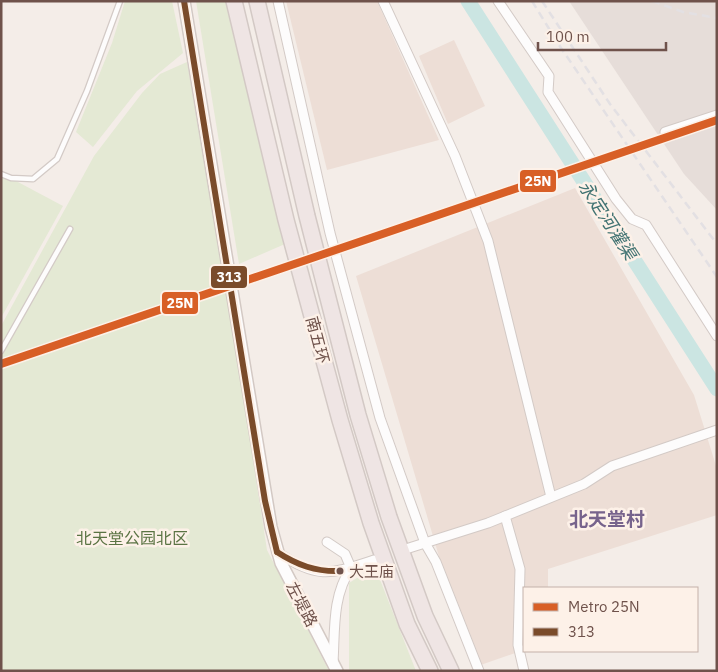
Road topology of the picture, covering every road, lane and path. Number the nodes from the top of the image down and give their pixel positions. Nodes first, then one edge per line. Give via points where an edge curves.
1 (120, 1) edge
2 (184, 1) edge
3 (234, 1) edge
4 (257, 1) edge
5 (278, 1) edge
6 (383, 1) edge
7 (498, 1) edge
8 (717, 115) edge
9 (665, 132) dead end
10 (1, 174) edge
11 (70, 229) dead end
12 (717, 336) edge
13 (1, 351) edge
14 (717, 430) edge
15 (551, 497) junction
16 (505, 516) junction
17 (327, 542) dead end
18 (425, 543) junction
19 (408, 548) dead end
20 (277, 552) junction
21 (374, 560) dead end
22 (350, 568) junction
23 (335, 667) edge
24 (430, 671) edge
25 (451, 671) edge
26 (479, 671) edge
27 (524, 671) edge

1 - 10 lane via 87,91 57,159 33,179
2 - 20 main road, 左堤路
3 - 24 highway, 南五环 via 286,220 340,420 371,523 407,624
4 - 25 highway, 南五环 via 358,415 389,517 422,607
5 - 18 street via 330,233 380,418
6 - 15 street via 455,156 488,240
7 - 12 street via 549,76 548,92 616,199 632,219 646,225
8 - 9 street
11 - 13 lane
14 - 15 street via 612,466 584,484
15 - 16 street
16 - 18 street
16 - 27 street via 520,569 518,646
17 - 22 street via 345,554
18 - 19 street
18 - 26 street via 436,562
20 - 22 street via 304,568 340,571
20 - 23 main road, 左堤路
21 - 22 street
22 - 23 street via 336,603

